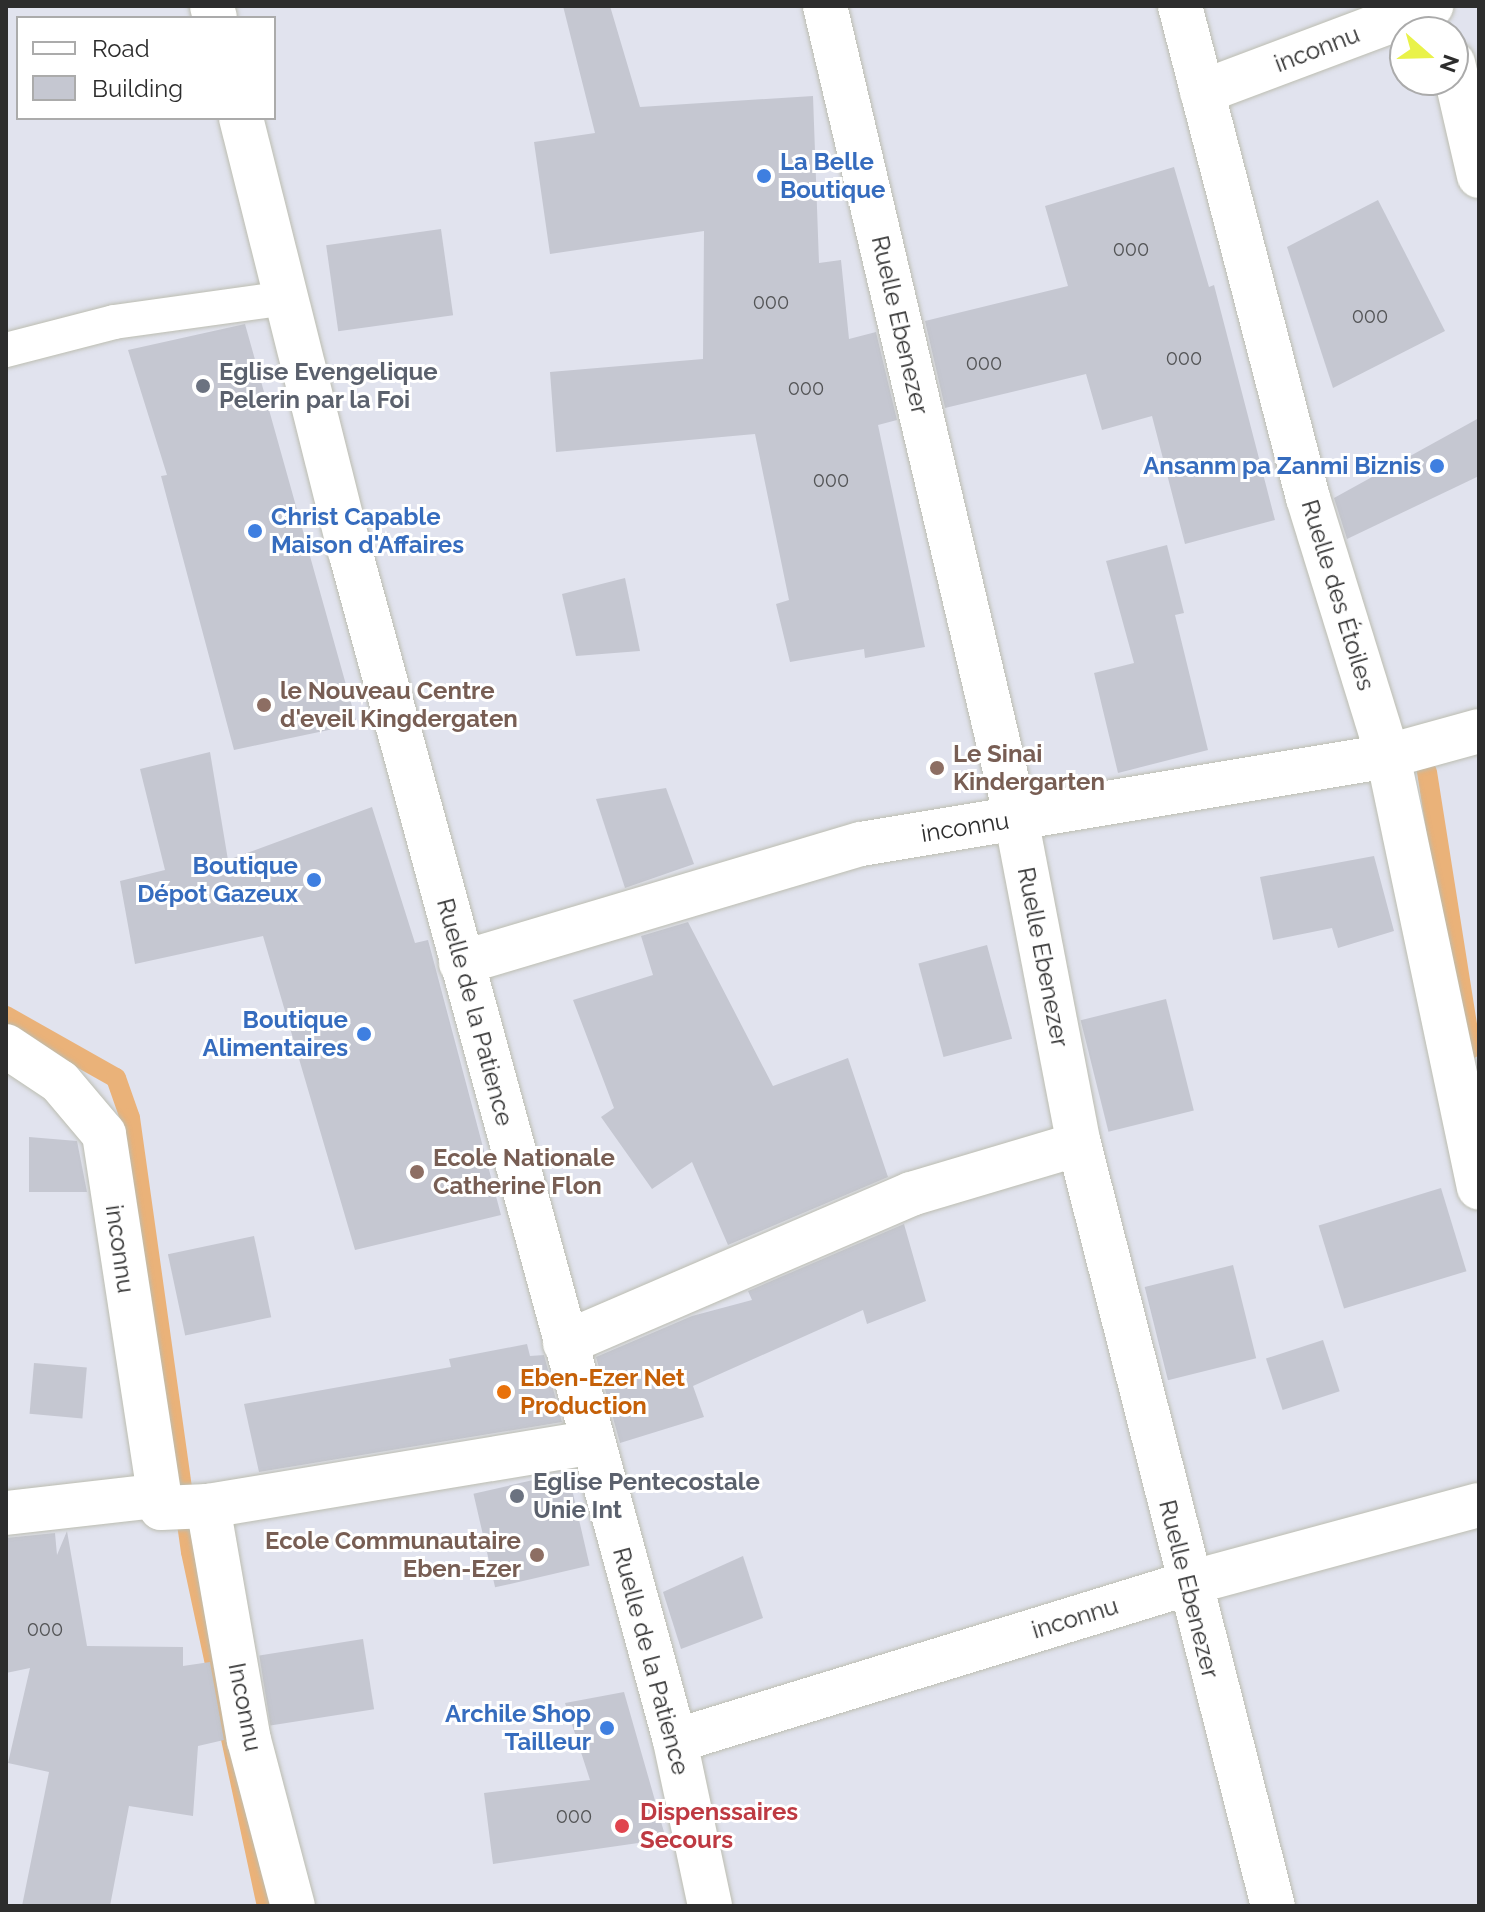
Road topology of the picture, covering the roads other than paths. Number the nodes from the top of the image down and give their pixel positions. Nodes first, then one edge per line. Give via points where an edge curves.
1 (825, 6) edge
2 (1180, 6) edge
3 (1431, 6) edge
4 (1202, 92) junction
5 (1461, 96) edge
6 (242, 120) edge
7 (1479, 176) edge
8 (287, 298) junction
9 (6, 350) edge
10 (1479, 731) edge
11 (1388, 756) junction
12 (1016, 818) junction
13 (461, 963) junction
14 (6, 1046) edge
15 (1079, 1144) junction
16 (1479, 1187) edge
17 (565, 1343) junction
18 (593, 1442) junction
19 (184, 1505) junction
20 (1479, 1505) edge
21 (6, 1513) edge
22 (1186, 1584) junction
23 (675, 1741) junction
24 (293, 1906) edge
25 (710, 1906) edge
26 (1273, 1906) edge

1 - 12 street, Ruelle Ebenezer
2 - 4 street, Ruelle des Étoiles
3 - 4 street, inconnu
4 - 11 street, Ruelle des Étoiles via 1308,498
5 - 7 street
6 - 8 street, Ruelle de la Patience
8 - 9 lane via 114,322
8 - 13 street, Ruelle de la Patience
10 - 11 street, inconnu
11 - 12 street, inconnu
11 - 16 street, Ruelle des Étoiles
12 - 13 street, inconnu via 861,844
12 - 15 street, Ruelle Ebenezer
13 - 17 street, Ruelle de la Patience
14 - 19 street, inconnu via 60,1082 104,1134
15 - 17 street via 911,1194
15 - 22 street, Ruelle Ebenezer
17 - 18 street, Ruelle de la Patience
18 - 19 street
18 - 23 street, Ruelle de la Patience
19 - 21 street
19 - 24 street, Inconnu
20 - 22 street, inconnu
22 - 23 street, inconnu
22 - 26 street, Ruelle Ebenezer
23 - 25 street, Ruelle de la Patience

